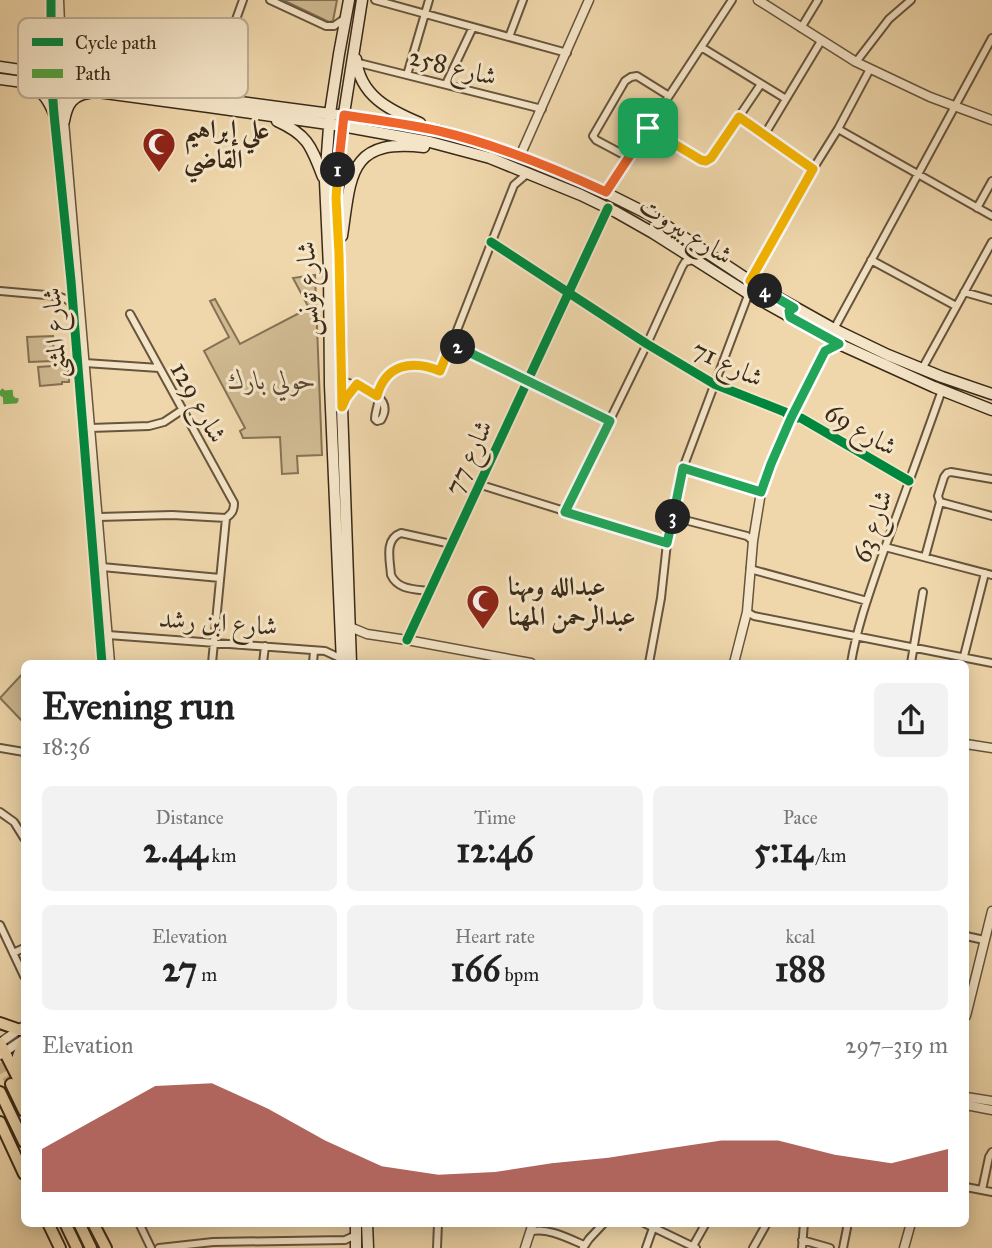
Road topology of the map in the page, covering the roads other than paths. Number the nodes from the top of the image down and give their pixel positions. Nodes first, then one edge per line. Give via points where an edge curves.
1 (51, 0) edge
2 (60, 0) edge
3 (243, 0) edge
4 (270, 0) edge
5 (349, 0) edge
6 (362, 0) edge
7 (375, 0) edge
8 (429, 0) edge
9 (523, 0) edge
10 (589, 0) edge
11 (732, 0) edge
12 (758, 0) edge
13 (818, 0) edge
14 (911, 0) edge
15 (425, 14) junction
16 (51, 18) edge
17 (60, 18) edge
18 (236, 18) edge
19 (346, 18) junction
20 (473, 27) junction
21 (800, 28) junction
22 (356, 30) junction
23 (509, 37) junction
24 (992, 38) edge
25 (821, 41) junction
26 (701, 47) junction
27 (567, 53) junction
28 (355, 62) junction
29 (856, 62) junction
30 (0, 67) edge
31 (870, 69) junction
32 (18, 70) edge
33 (407, 75) junction
34 (0, 79) edge
35 (13, 81) junction
36 (18, 81) edge
37 (18, 83) edge
38 (446, 84) junction
39 (761, 84) junction
40 (669, 96) junction
41 (46, 98) edge
42 (55, 98) edge
43 (60, 98) edge
44 (73, 98) edge
45 (160, 98) edge
46 (209, 98) edge
47 (786, 99) junction
48 (223, 100) joint
49 (542, 108) junction
50 (954, 108) junction
51 (330, 113) junction
52 (54, 114) junction
53 (344, 115) junction
54 (267, 116) junction
55 (739, 117) junction
56 (992, 120) edge
57 (64, 121) junction
58 (329, 125) junction
59 (342, 126) junction
60 (648, 128) junction
61 (838, 129) junction
62 (440, 131) junction
63 (765, 134) junction
64 (474, 154) junction
65 (520, 156) junction
66 (628, 157) junction
67 (511, 166) junction
68 (813, 169) junction
69 (528, 173) junction
70 (918, 174) junction
71 (325, 181) junction
72 (992, 181) edge
73 (514, 185) junction
74 (606, 192) junction
75 (608, 208) junction
76 (977, 208) junction
77 (992, 216) edge
78 (491, 242) junction
79 (992, 242) edge
80 (339, 254) junction
81 (695, 260) junction
82 (871, 260) junction
83 (747, 286) junction
84 (0, 290) edge
85 (964, 292) junction
86 (569, 293) junction
87 (992, 300) edge
88 (73, 304) junction
89 (956, 306) junction
90 (335, 310) junction
91 (792, 313) junction
92 (130, 314) dead end
93 (834, 329) junction
94 (451, 344) junction
95 (647, 344) junction
96 (839, 344) junction
97 (85, 363) junction
98 (159, 368) junction
99 (922, 369) junction
100 (342, 378) junction
101 (527, 379) junction
102 (357, 384) junction
103 (714, 384) junction
104 (942, 390) junction
105 (978, 390) junction
106 (992, 394) edge
107 (992, 401) edge
108 (975, 404) junction
109 (342, 407) junction
110 (992, 409) edge
111 (182, 410) junction
112 (791, 418) junction
113 (610, 421) junction
114 (90, 428) junction
115 (683, 468) junction
116 (992, 479) edge
117 (909, 481) junction
118 (478, 484) junction
119 (761, 492) junction
120 (940, 502) junction
121 (565, 512) junction
122 (992, 516) edge
123 (98, 517) junction
124 (673, 517) junction
125 (226, 518) junction
126 (752, 541) junction
127 (667, 543) junction
128 (451, 544) junction
129 (885, 547) junction
130 (925, 557) junction
131 (102, 568) junction
132 (750, 569) junction
133 (988, 574) edge
134 (220, 578) junction
135 (429, 591) junction
136 (923, 593) dead end
137 (867, 601) junction
138 (747, 612) junction
139 (350, 627) junction
140 (368, 634) junction
141 (108, 635) junction
142 (855, 636) junction
143 (407, 640) junction
144 (215, 642) junction
145 (346, 643) junction
146 (265, 646) junction
147 (914, 647) junction
148 (314, 651) junction
149 (325, 651) junction
150 (964, 656) junction
151 (102, 660) edge
152 (110, 660) edge
153 (212, 660) edge
154 (263, 660) edge
155 (313, 660) edge
156 (341, 660) edge
157 (345, 660) edge
158 (495, 660) edge
159 (650, 660) edge
160 (735, 660) edge
161 (851, 660) edge
162 (912, 660) edge
163 (992, 663) edge
164 (969, 744) edge
165 (0, 748) edge
166 (992, 748) edge
167 (21, 752) edge
168 (0, 812) edge
169 (21, 834) edge
170 (992, 911) edge
171 (0, 925) edge
172 (969, 937) edge
173 (984, 940) junction
174 (21, 949) edge
175 (13, 953) junction
176 (21, 970) edge
177 (969, 1003) edge
178 (0, 1023) edge
179 (21, 1033) edge
180 (21, 1035) edge
181 (21, 1043) edge
182 (1, 1047) edge
183 (13, 1078) junction
184 (21, 1087) edge
185 (0, 1092) tunnel mouth
186 (969, 1097) edge
187 (992, 1101) edge
188 (21, 1102) edge
189 (969, 1106) edge
190 (992, 1110) edge
191 (0, 1122) edge
192 (21, 1136) edge
193 (991, 1153) edge
194 (21, 1168) edge
195 (969, 1188) edge
196 (982, 1190) junction
197 (992, 1192) edge
198 (50, 1227) edge
199 (67, 1227) edge
200 (81, 1227) edge
201 (95, 1227) edge
202 (141, 1227) edge
203 (356, 1227) edge
204 (367, 1227) edge
205 (438, 1227) edge
206 (532, 1227) edge
207 (600, 1227) edge
208 (704, 1227) edge
209 (764, 1227) edge
210 (847, 1227) edge
211 (910, 1227) edge
212 (653, 1228) joint
213 (356, 1235) junction
214 (345, 1240) junction
215 (270, 1244) edge
216 (802, 1244) edge
217 (584, 1247) edge
218 (694, 1247) edge
219 (60, 1248) edge
220 (78, 1248) edge
221 (91, 1248) edge
222 (106, 1248) edge
223 (151, 1248) edge
224 (159, 1248) edge
225 (356, 1248) edge
226 (368, 1248) edge
227 (437, 1248) edge
228 (524, 1248) edge
229 (646, 1248) edge
230 (753, 1248) edge
231 (830, 1248) edge
232 (843, 1248) edge
233 (904, 1248) edge

1 - 16 street, شارع المثنى
2 - 17 street, شارع المثنى
3 - 18 street
4 - 19 street via 326,26
5 - 19 main road, شارع تونس
6 - 22 main road, شارع تونس
7 - 15 street
8 - 15 street
9 - 23 street
10 - 27 street
11 - 26 street
12 - 21 street
13 - 21 street
14 - 29 street via 889,19
15 - 20 street
15 - 33 street
19 - 51 main road, شارع تونس
20 - 23 street
20 - 38 street
21 - 25 street
22 - 28 main road
22 - 53 main road, شارع تونس
23 - 27 street
24 - 50 street
25 - 29 street
25 - 47 street
26 - 39 street
26 - 40 street
27 - 49 street
28 - 33 street, شارع 258
28 - 62 main road via 372,97
29 - 31 street
30 - 32 main road, شارع بيروت
31 - 50 street
31 - 61 street
33 - 38 street, شارع 258
34 - 35 main road, شارع بيروت
35 - 36 main road, شارع بيروت
35 - 37 main road
38 - 49 street, شارع 258
39 - 47 street
39 - 55 street
40 - 60 street
40 - 66 street via 637,76 625,81 593,136
41 - 52 main road
42 - 52 street, شارع المثنى
43 - 57 street, شارع المثنى
44 - 57 main road
45 - 54 main road, شارع بيروت
46 - 48 main road, شارع بيروت
47 - 63 street
48 - 51 main road, شارع بيروت
49 - 65 street
50 - 56 street
50 - 70 street
51 - 53 main road, شارع بيروت
51 - 58 main road, شارع تونس
52 - 88 street, شارع المثنى
53 - 59 main road, شارع تونس
53 - 62 main road, شارع بيروت
54 - 58 main road, شارع بيروت
54 - 71 main road via 305,138
55 - 60 street via 706,161
55 - 63 street
57 - 97 street, شارع المثنى
58 - 59 main road, شارع بيروت
58 - 71 main road, شارع تونس
59 - 64 main road, شارع بيروت
59 - 80 main road, شارع تونس via 336,198
60 - 66 street
61 - 68 street
61 - 70 street
62 - 65 main road, شارع بيروت
63 - 68 street
64 - 67 main road, شارع بيروت
64 - 80 main road via 404,145 369,153 353,172
65 - 74 main road, شارع بيروت
66 - 74 street
67 - 69 main road, شارع بيروت
67 - 73 street
68 - 83 street
69 - 73 street
69 - 75 main road, شارع بيروت
70 - 76 street
70 - 82 street
71 - 90 main road, شارع تونس
72 - 76 street
73 - 78 street
74 - 83 main road, شارع بيروت via 658,220
75 - 81 main road, شارع بيروت
75 - 86 street, شارع 77
76 - 77 street
78 - 86 street
78 - 94 street
79 - 85 street
80 - 90 main road, شارع تونس
81 - 83 main road, شارع بيروت
81 - 95 street via 682,267
82 - 89 street
82 - 93 street
83 - 91 main road, شارع بيروت
83 - 103 street via 747,298
84 - 88 street via 62,297
85 - 87 street
85 - 89 street
86 - 95 street
86 - 101 street, شارع 77
88 - 151 street, شارع المثنى
89 - 99 street
90 - 100 main road, شارع تونس
90 - 145 main road, شارع تونس via 331,396
91 - 93 main road, شارع بيروت
91 - 96 main road, شارع بيروت
92 - 98 street, شارع 129
93 - 99 main road, شارع بيروت
94 - 101 street
94 - 102 street via 440,371 427,365 406,365 385,378 377,396
95 - 103 street, شارع 71
95 - 113 street
96 - 104 main road, شارع بيروت
96 - 112 street via 825,351
97 - 98 street
97 - 114 street, شارع المثنى
98 - 111 street, شارع 129
99 - 105 main road, شارع بيروت
100 - 102 street
100 - 109 main road, شارع تونس
101 - 113 street
101 - 118 street, شارع 77
102 - 109 street
103 - 112 street, شارع 71
103 - 115 street
104 - 108 main road, شارع بيروت
104 - 117 street, شارع 63
105 - 106 main road, شارع بيروت
105 - 108 main road via 982,398
107 - 110 main road
108 - 110 main road, شارع بيروت
109 - 139 main road, شارع تونس
111 - 114 street via 149,426
111 - 125 street, شارع 129 via 233,503
112 - 117 street, شارع 69 via 801,418
112 - 119 street
113 - 121 street
114 - 123 street, شارع المثنى
115 - 119 street
115 - 124 street
116 - 120 street via 947,473 937,496
117 - 129 street, شارع 63
118 - 121 street
118 - 128 street, شارع 77
119 - 126 street
120 - 122 street
120 - 130 street
121 - 127 street
123 - 125 street
123 - 131 street, شارع المثنى
124 - 126 street
124 - 127 street
125 - 134 street
126 - 132 street
127 - 159 street
128 - 135 street, شارع 77
128 - 135 street via 401,533 389,545 393,580 402,587
129 - 130 street
129 - 137 street, شارع 63
130 - 133 street
131 - 134 street
131 - 141 street, شارع المثنى
132 - 137 street
132 - 138 street
133 - 150 street
134 - 144 street
135 - 143 street, شارع 77
136 - 147 street
137 - 142 street, شارع 63
138 - 142 street
138 - 160 street
139 - 140 street
139 - 145 main road, شارع تونس
140 - 143 street
140 - 145 street, شارع ابن رشد
141 - 144 street, شارع ابن رشد
141 - 152 street, شارع المثنى
142 - 147 street
142 - 161 street, شارع 63
143 - 158 street
144 - 146 street, شارع ابن رشد
144 - 153 street
145 - 149 street, شارع ابن رشد
145 - 157 main road, شارع تونس
146 - 148 street, شارع ابن رشد
146 - 154 street
147 - 150 street
147 - 162 street
148 - 149 street, شارع ابن رشد
148 - 155 street
149 - 156 street, شارع ابن رشد
150 - 163 street
164 - 166 street
165 - 167 street
168 - 169 street
170 - 173 street
171 - 175 street
172 - 173 street
173 - 177 street
174 - 175 street
175 - 176 street
178 - 179 main road
180 - 182 street
181 - 183 main road
182 - 183 main road
183 - 184 main road
183 - 188 main road
185 - 192 main road
186 - 187 street
189 - 190 street
191 - 194 main road
193 - 196 street
195 - 196 street
196 - 197 street
198 - 219 main road
199 - 220 main road
200 - 221 main road
201 - 222 main road
202 - 223 street
203 - 213 main road
204 - 226 main road
205 - 227 street
206 - 217 street
206 - 228 street
207 - 217 street
208 - 218 street
209 - 230 street
210 - 232 street
211 - 233 street
212 - 218 street
212 - 229 street
213 - 214 street
213 - 225 main road
214 - 215 street
214 - 225 street
215 - 224 street via 213,1242
216 - 231 street

